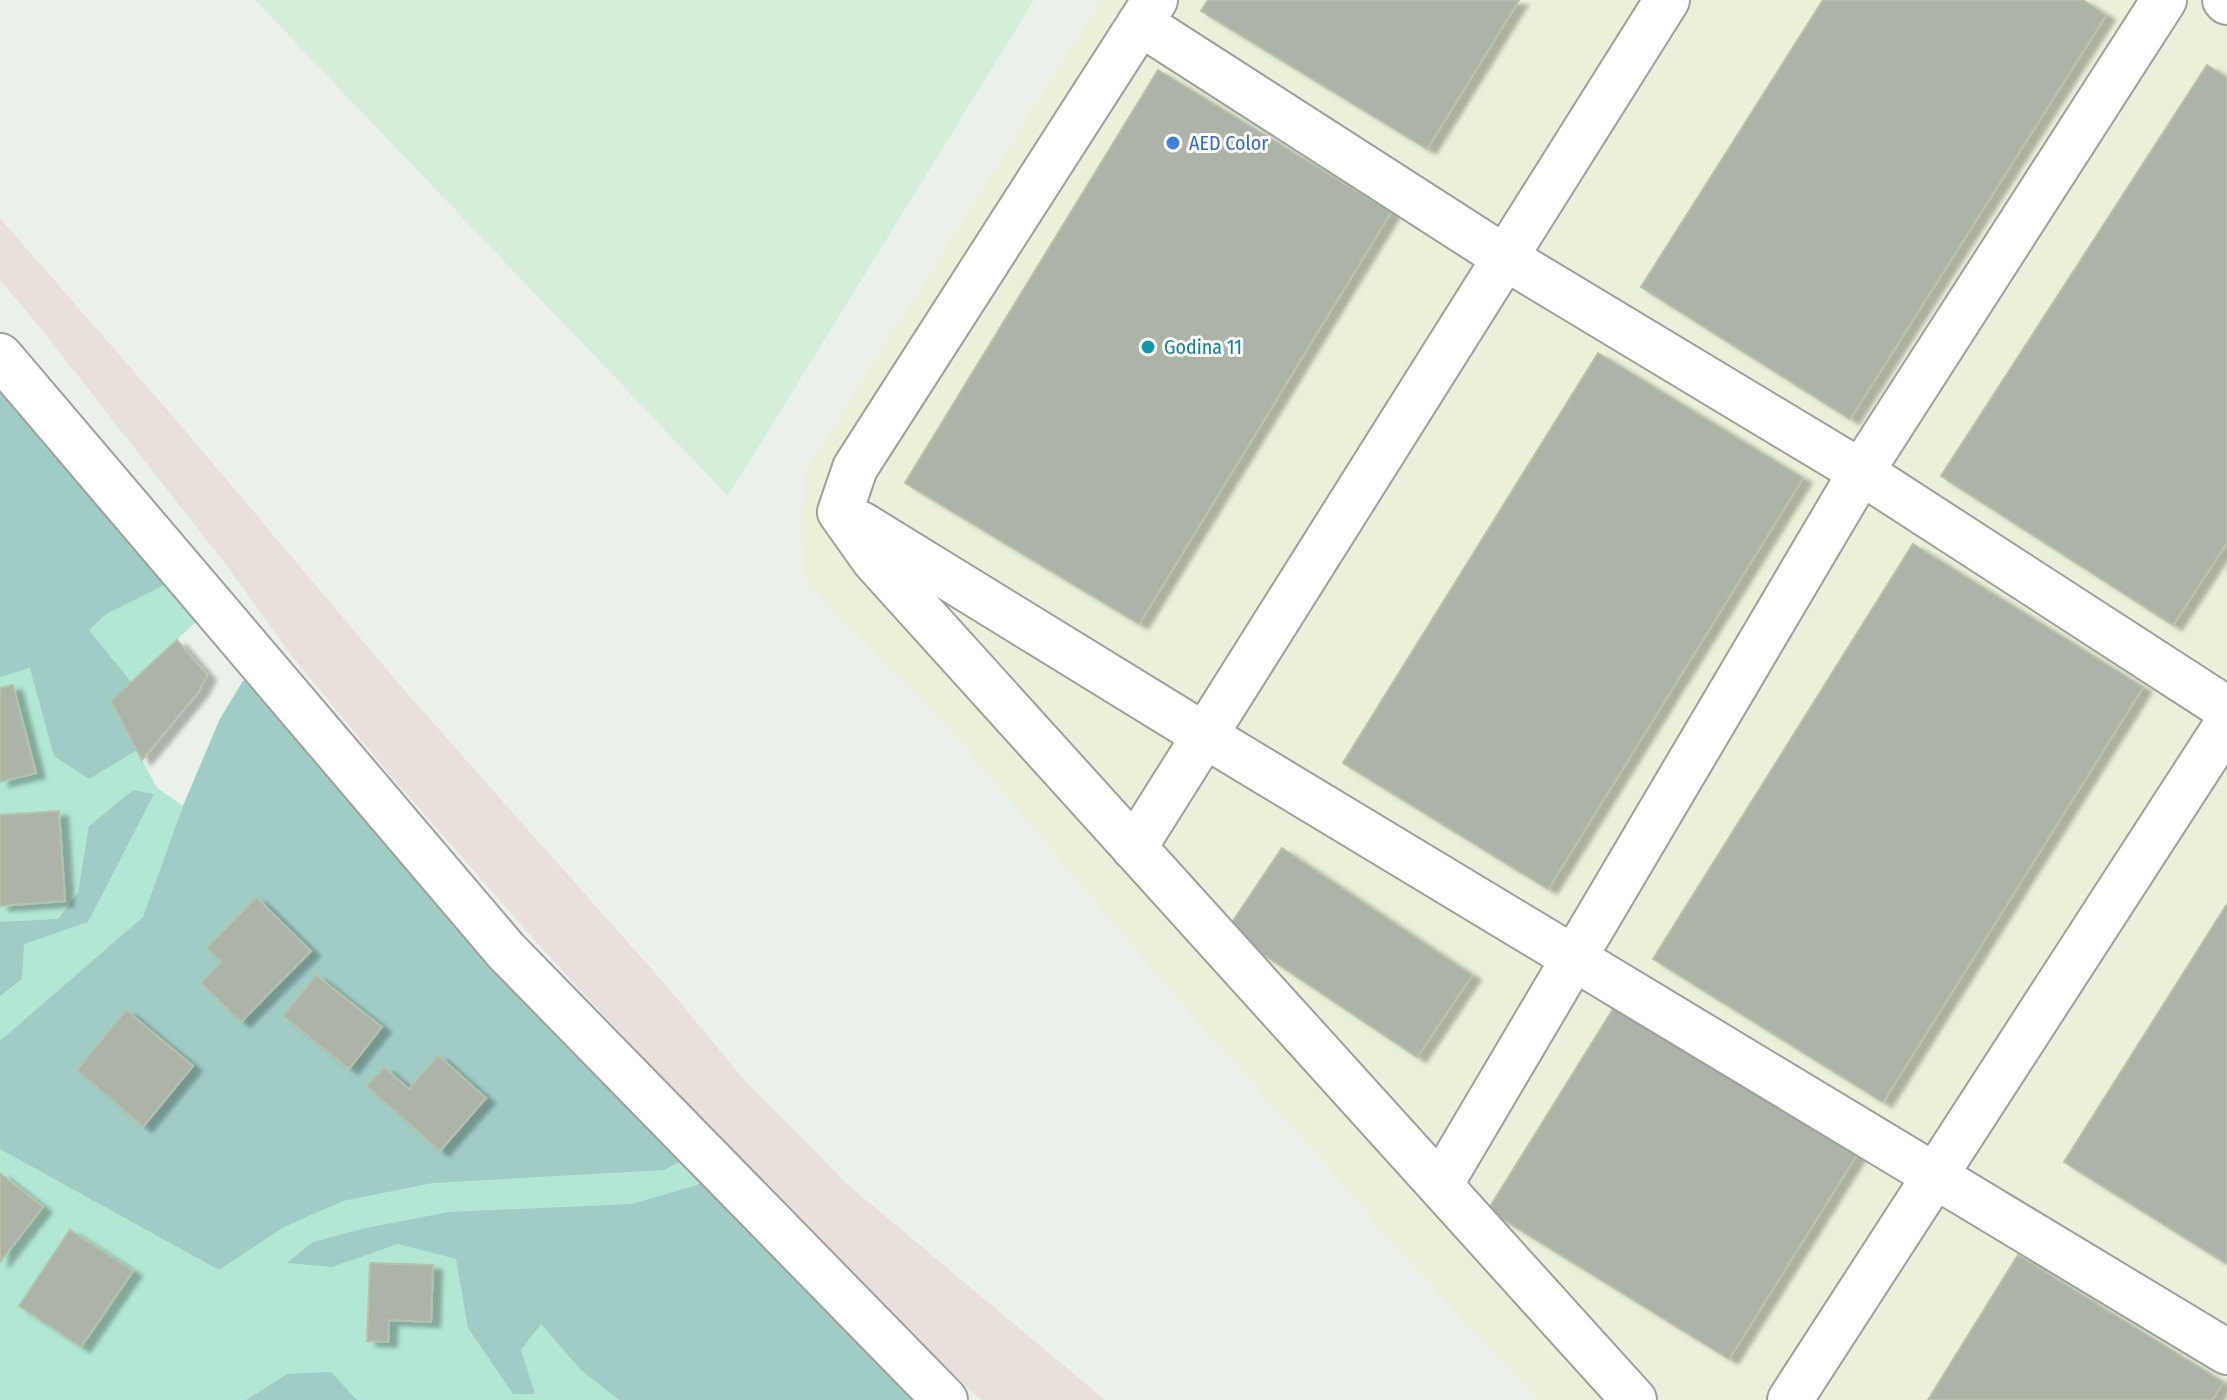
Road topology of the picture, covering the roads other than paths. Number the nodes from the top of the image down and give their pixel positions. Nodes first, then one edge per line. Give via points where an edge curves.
1 (1667, 0) edge
2 (2164, 0) edge
3 (1148, 11) edge
4 (1504, 257) junction
5 (0, 356) edge
6 (1861, 472) junction
7 (840, 512) junction
8 (2227, 709) edge
9 (2227, 724) edge
10 (1204, 735) junction
11 (1134, 848) junction
12 (1575, 957) junction
13 (1935, 1176) junction
14 (1440, 1185) junction
15 (2227, 1352) edge
16 (945, 1400) edge
17 (1634, 1400) edge
18 (1790, 1400) edge

1 - 4 lane
2 - 6 lane
3 - 4 lane
3 - 7 lane via 855,468
4 - 6 lane
4 - 10 lane
5 - 16 lane via 506,951
6 - 8 lane
6 - 12 lane
7 - 10 lane
7 - 11 lane via 874,560
9 - 13 lane
10 - 11 lane
10 - 12 lane
11 - 14 lane
12 - 13 lane
12 - 14 lane
13 - 15 lane
13 - 18 lane
14 - 17 lane

